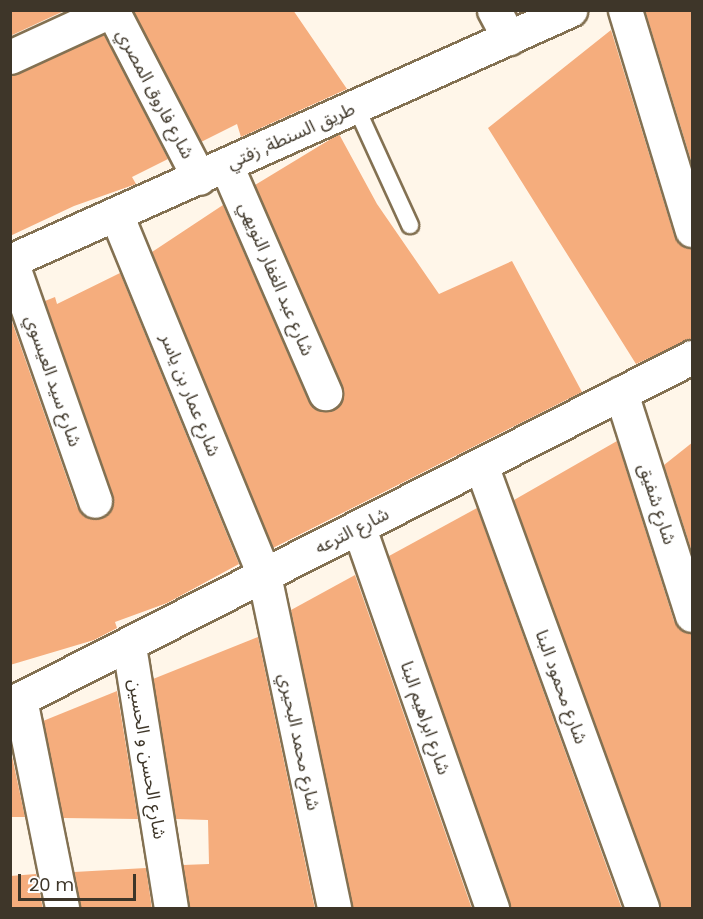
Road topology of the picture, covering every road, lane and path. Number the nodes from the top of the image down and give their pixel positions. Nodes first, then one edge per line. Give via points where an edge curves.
1 (112, 10) edge
2 (570, 10) edge
3 (626, 10) edge
4 (502, 24) edge
5 (10, 57) edge
6 (356, 107) junction
7 (213, 171) junction
8 (116, 214) junction
9 (410, 225) dead end
10 (693, 230) edge
11 (11, 261) edge
12 (690, 367) edge
13 (325, 393) dead end
14 (621, 393) junction
15 (481, 465) junction
16 (95, 501) dead end
17 (359, 528) junction
18 (264, 575) junction
19 (693, 615) edge
20 (129, 646) junction
21 (15, 701) edge
22 (62, 909) edge
23 (171, 909) edge
24 (334, 909) edge
25 (492, 909) edge
26 (642, 909) edge

1 - 5 street
1 - 7 street, شارع فاروق المصري
2 - 4 street, طريق السنطة, زفتي
3 - 10 street
4 - 6 street, طريق السنطة, زفتي
6 - 7 street, طريق السنطة, زفتي
6 - 9 lane
7 - 8 street, طريق السنطة, زفتي
7 - 13 street, شارع عبد الغفار النويهي
8 - 11 street, طريق السنطة, زفتي
8 - 18 street, شارع عمار بن ياسر
11 - 16 street, شارع سيد العيسوي
12 - 14 street, شارع الترعه
14 - 15 street, شارع الترعه
14 - 19 street, شارع شفيق
15 - 17 street, شارع الترعه
15 - 26 street, شارع محمود البنا
17 - 18 street, شارع الترعه
17 - 25 street, شارع ابراهيم البنا
18 - 20 street, شارع الترعه
18 - 24 street, شارع محمد البحيري
20 - 21 street, شارع الترعه
20 - 23 street, شارع الحسن و الحسين
21 - 22 street

